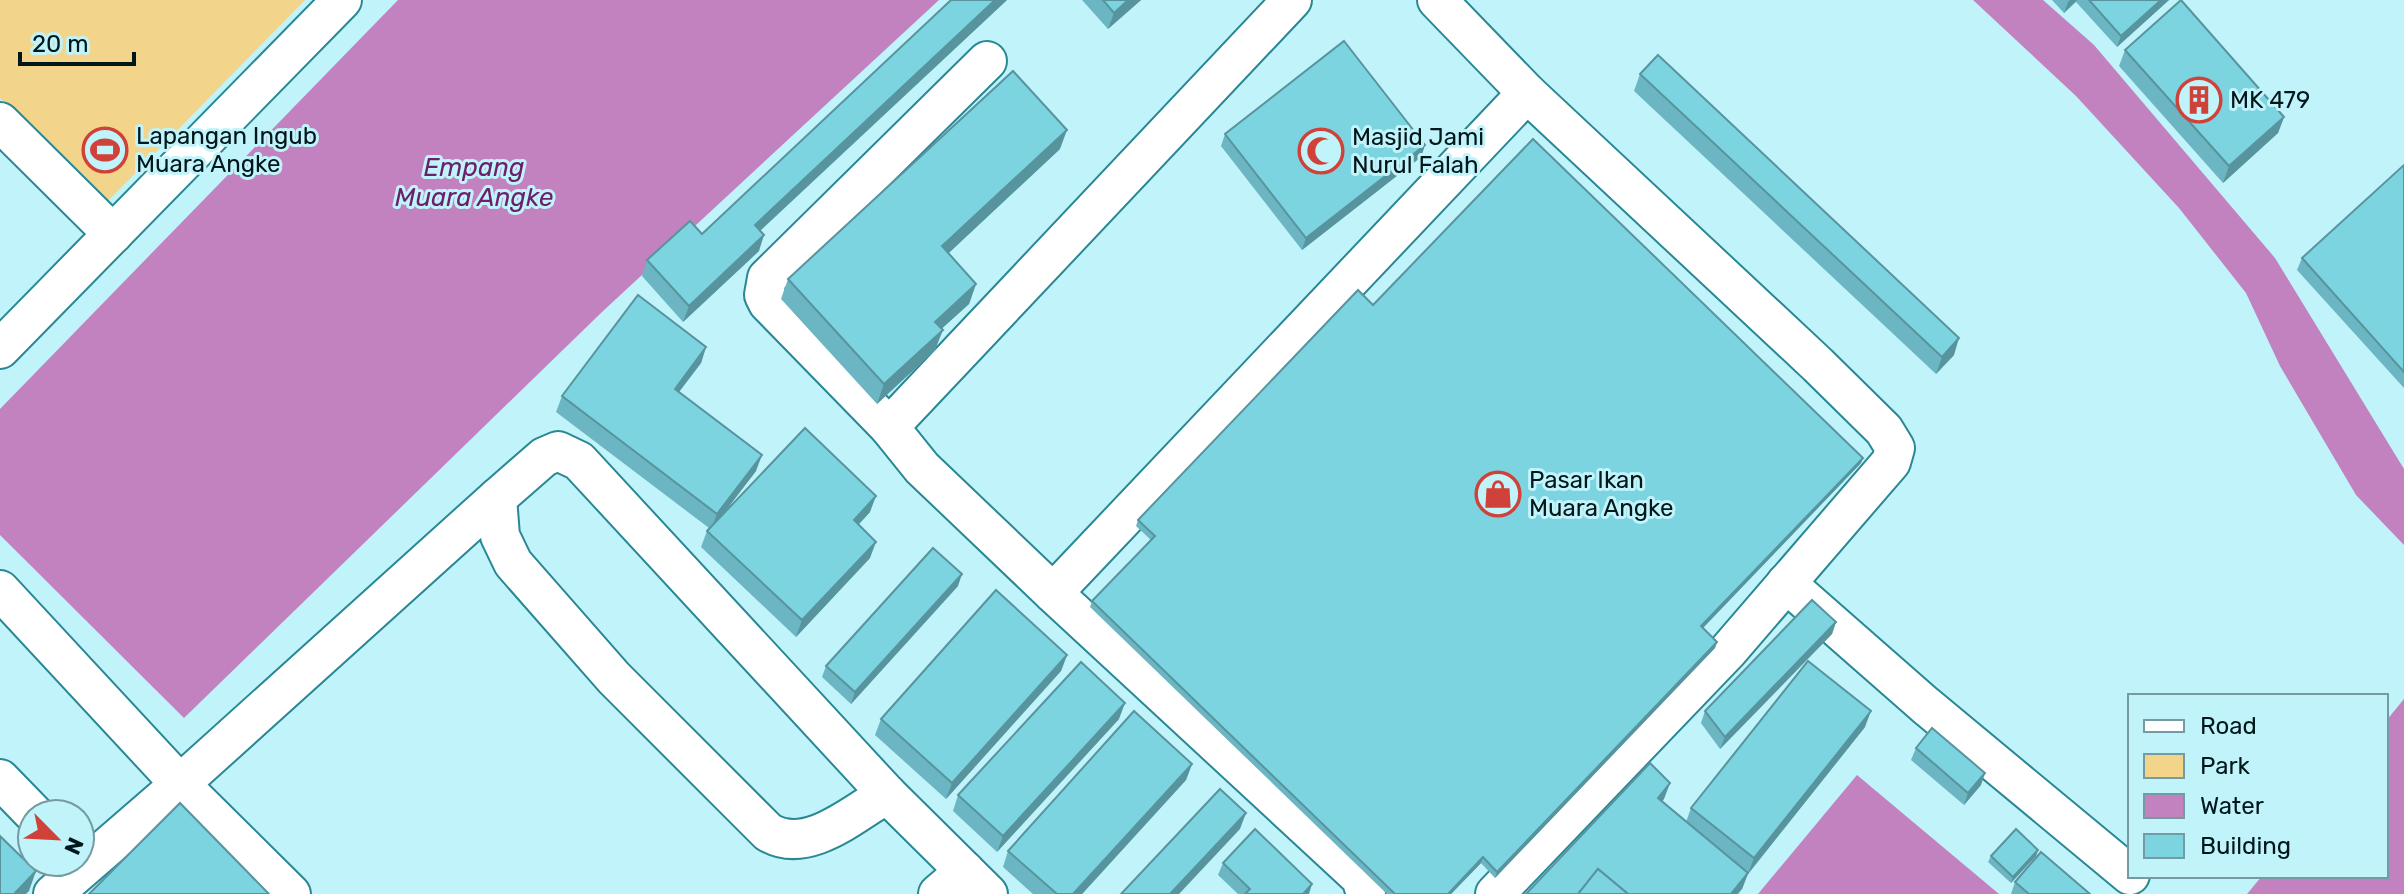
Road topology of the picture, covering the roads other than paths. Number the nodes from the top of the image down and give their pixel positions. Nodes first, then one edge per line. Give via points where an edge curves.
1 (342, 0) edge
2 (1292, 0) edge
3 (1437, 0) edge
4 (987, 61) dead end
5 (1527, 93) junction
6 (0, 122) edge
7 (113, 234) junction
8 (0, 349) edge
9 (889, 427) junction
10 (497, 498) junction
11 (1786, 583) junction
12 (0, 590) edge
13 (1053, 593) junction
14 (0, 779) edge
15 (180, 784) junction
16 (887, 794) junction
17 (18, 798) edge
18 (96, 851) edge
19 (2128, 873) edge
20 (67, 878) edge
21 (2135, 878) edge
22 (964, 886) edge
23 (53, 894) edge
24 (291, 894) edge
25 (1366, 894) edge
26 (1495, 894) edge
27 (2154, 894) edge

1 - 7 street
2 - 9 street
3 - 5 street
4 - 9 street via 767,278 768,303
5 - 11 street via 1892,440 1891,462
5 - 13 street
6 - 7 street
7 - 8 street
9 - 13 street via 922,468
10 - 15 street
10 - 16 street via 551,453 564,452 579,461
10 - 16 street via 500,536 513,563 614,678 768,832 786,840 819,834
11 - 19 street
11 - 26 street via 1728,651
12 - 15 street
13 - 25 street via 1361,878
14 - 17 street
15 - 18 street
15 - 24 street
16 - 22 street
20 - 23 street
21 - 27 street

